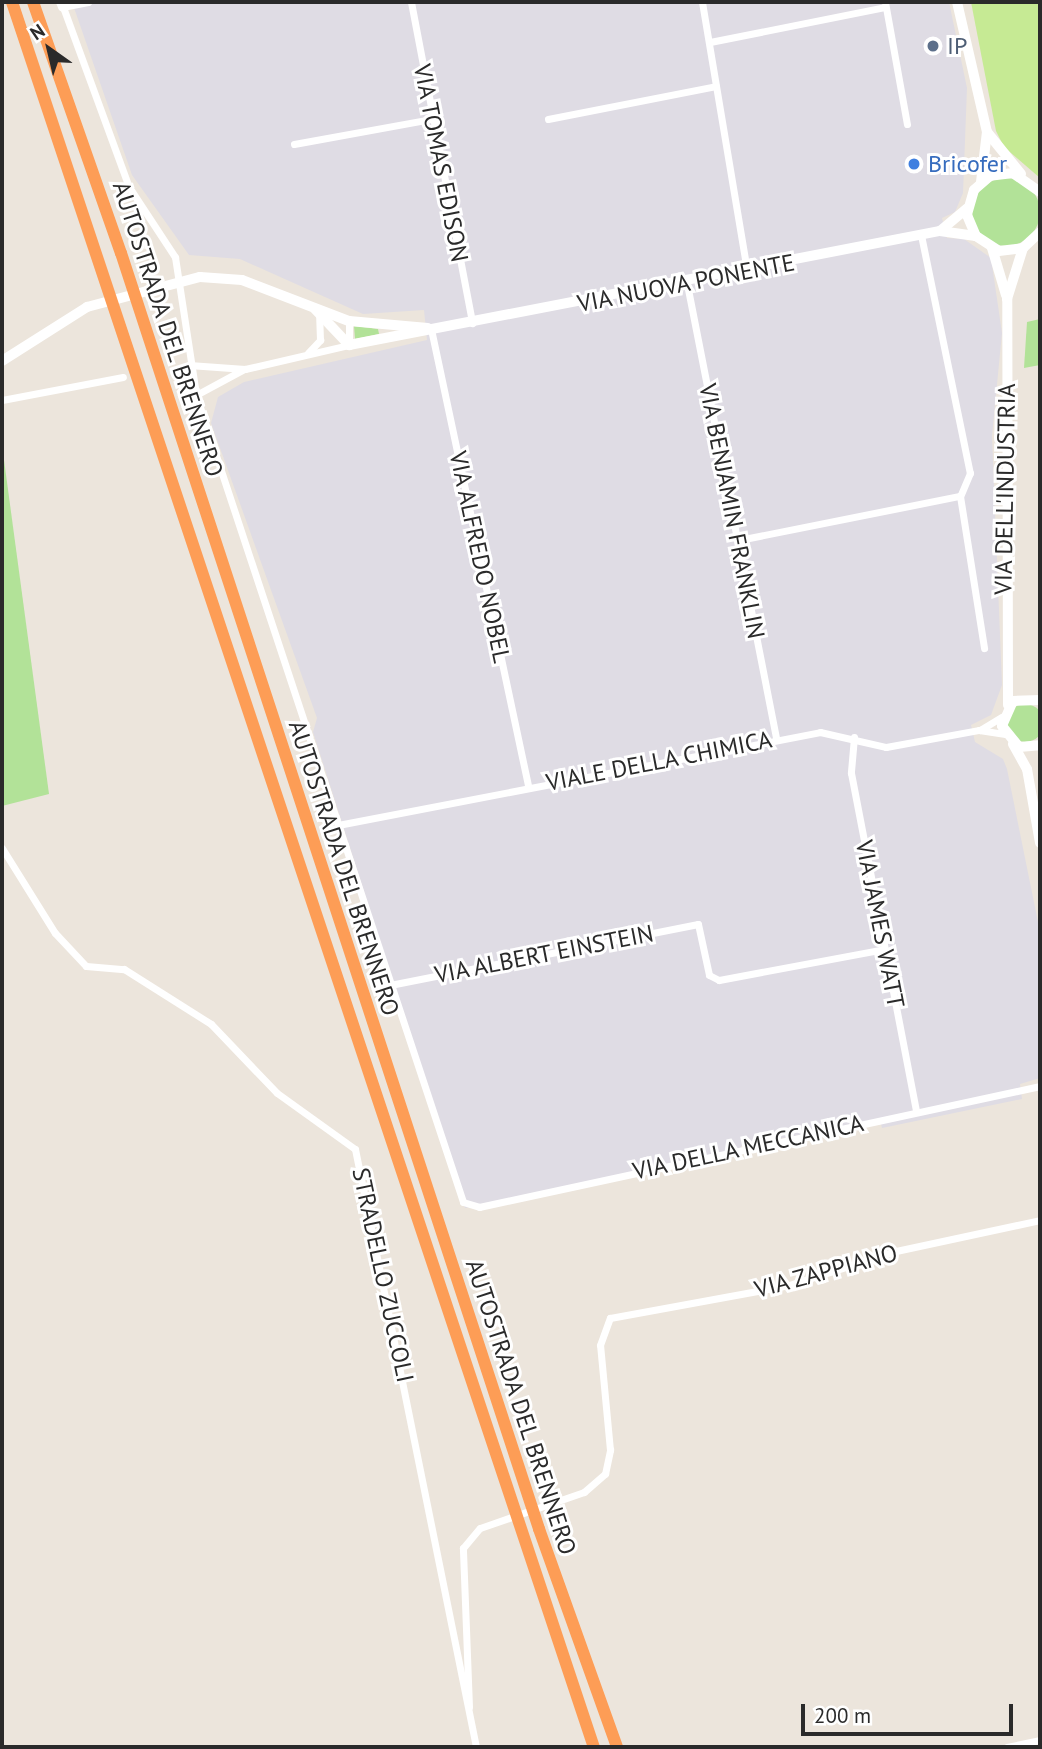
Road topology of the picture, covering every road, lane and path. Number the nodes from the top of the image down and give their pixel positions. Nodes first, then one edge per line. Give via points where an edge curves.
1 (12, 2) edge
2 (33, 2) edge
3 (88, 2) edge
4 (411, 2) edge
5 (702, 2) edge
6 (957, 2) edge
7 (62, 4) edge
8 (885, 4) edge
9 (710, 42) junction
10 (716, 86) junction
11 (431, 119) junction
12 (548, 120) dead end
13 (907, 124) dead end
14 (987, 132) junction
15 (294, 144) dead end
16 (1024, 177) junction
17 (980, 183) junction
18 (1040, 191) edge
19 (968, 207) junction
20 (940, 231) junction
21 (1040, 232) edge
22 (921, 235) junction
23 (976, 236) junction
24 (992, 248) junction
25 (1023, 248) junction
26 (747, 271) junction
27 (687, 284) junction
28 (1007, 299) junction
29 (315, 309) junction
30 (349, 321) junction
31 (472, 323) junction
32 (379, 325) junction
33 (431, 329) junction
34 (384, 338) junction
35 (349, 345) junction
36 (308, 353) junction
37 (2, 360) edge
38 (190, 365) junction
39 (245, 369) junction
40 (123, 377) dead end
41 (196, 395) junction
42 (2, 400) edge
43 (960, 496) junction
44 (739, 540) junction
45 (985, 648) dead end
46 (1010, 678) junction
47 (1026, 696) junction
48 (1040, 700) edge
49 (1008, 705) junction
50 (1002, 717) junction
51 (979, 730) junction
52 (1004, 734) junction
53 (854, 737) junction
54 (776, 738) junction
55 (1013, 744) junction
56 (1039, 745) edge
57 (1027, 769) junction
58 (528, 785) junction
59 (338, 825) junction
60 (1040, 843) edge
61 (2, 848) edge
62 (884, 948) junction
63 (390, 985) junction
64 (1039, 1086) edge
65 (916, 1111) junction
66 (1040, 1220) edge
67 (469, 1708) junction
68 (1040, 1740) edge
69 (476, 1747) edge
70 (594, 1747) edge
71 (617, 1747) edge
72 (1007, 1747) edge

1 - 70 highway, AUTOSTRADA DEL BRENNERO
2 - 71 highway, AUTOSTRADA DEL BRENNERO via 121,253 547,1553
3 - 7 street
4 - 11 street, VIA TOMAS EDISON
5 - 9 street
6 - 14 street
7 - 38 street via 126,180 175,257
8 - 9 street
8 - 13 street
9 - 10 street
10 - 12 street
10 - 26 street
11 - 15 street
11 - 31 street, VIA TOMAS EDISON
14 - 16 street
14 - 17 street
16 - 17 street via 1001,173
16 - 18 street
17 - 19 street
19 - 20 street, VIA NUOVA PONENTE
19 - 23 street
20 - 22 street, VIA NUOVA PONENTE
20 - 23 street, VIA NUOVA PONENTE
21 - 25 street
22 - 26 street, VIA NUOVA PONENTE
22 - 43 street via 970,472
23 - 24 street
24 - 25 street
24 - 28 street, VIA DELL'INDUSTRIA
25 - 28 street, VIA DELL'INDUSTRIA
26 - 27 street, VIA NUOVA PONENTE
27 - 31 street, VIA NUOVA PONENTE
27 - 44 street, VIA BENJAMIN FRANKLIN
28 - 46 street, VIA DELL'INDUSTRIA via 1004,620
29 - 30 street, VIA NUOVA PONENTE
29 - 35 street
29 - 36 street via 322,334
29 - 37 street, VIA NUOVA PONENTE via 242,280 200,276 152,285 76,312
30 - 32 street, VIA NUOVA PONENTE
30 - 35 street
31 - 33 street, VIA NUOVA PONENTE
32 - 33 street, VIA NUOVA PONENTE
32 - 34 street
33 - 34 street, VIA NUOVA PONENTE
33 - 58 street, VIA ALFREDO NOBEL
34 - 35 street, VIA NUOVA PONENTE
35 - 36 street, VIA NUOVA PONENTE
36 - 39 street, VIA NUOVA PONENTE
38 - 39 street
38 - 41 street
39 - 41 street
40 - 42 street
41 - 59 street
43 - 44 street
43 - 45 street
44 - 54 street, VIA BENJAMIN FRANKLIN
46 - 47 street
46 - 49 street, VIA DELL'INDUSTRIA
47 - 48 street
47 - 49 street
49 - 50 street
50 - 51 street, VIALE DELLA CHIMICA
50 - 52 street
51 - 52 street, VIALE DELLA CHIMICA
51 - 53 street, VIALE DELLA CHIMICA via 886,747
52 - 55 street
53 - 54 street, VIALE DELLA CHIMICA via 832,732
53 - 62 street, VIA JAMES WATT via 850,773
54 - 58 street, VIALE DELLA CHIMICA
55 - 56 street
55 - 57 street
56 - 57 street
57 - 60 street
58 - 59 street, VIALE DELLA CHIMICA
59 - 63 street
61 - 67 street, STRADELLO ZUCCOLI via 55,933 86,966 124,970 211,1024 277,1093 355,1149
62 - 63 street, VIA ALBERT EINSTEIN via 719,980 709,975 698,923
62 - 65 street, VIA JAMES WATT
63 - 65 street, VIA DELLA MECCANICA via 463,1202 479,1207
64 - 65 street, VIA DELLA MECCANICA
66 - 67 street, VIA ZAPPIANO via 896,1251 789,1285 610,1318 600,1345 608,1467 591,1488 489,1524 472,1534 462,1552 473,1696
67 - 69 street, STRADELLO ZUCCOLI
68 - 72 street

